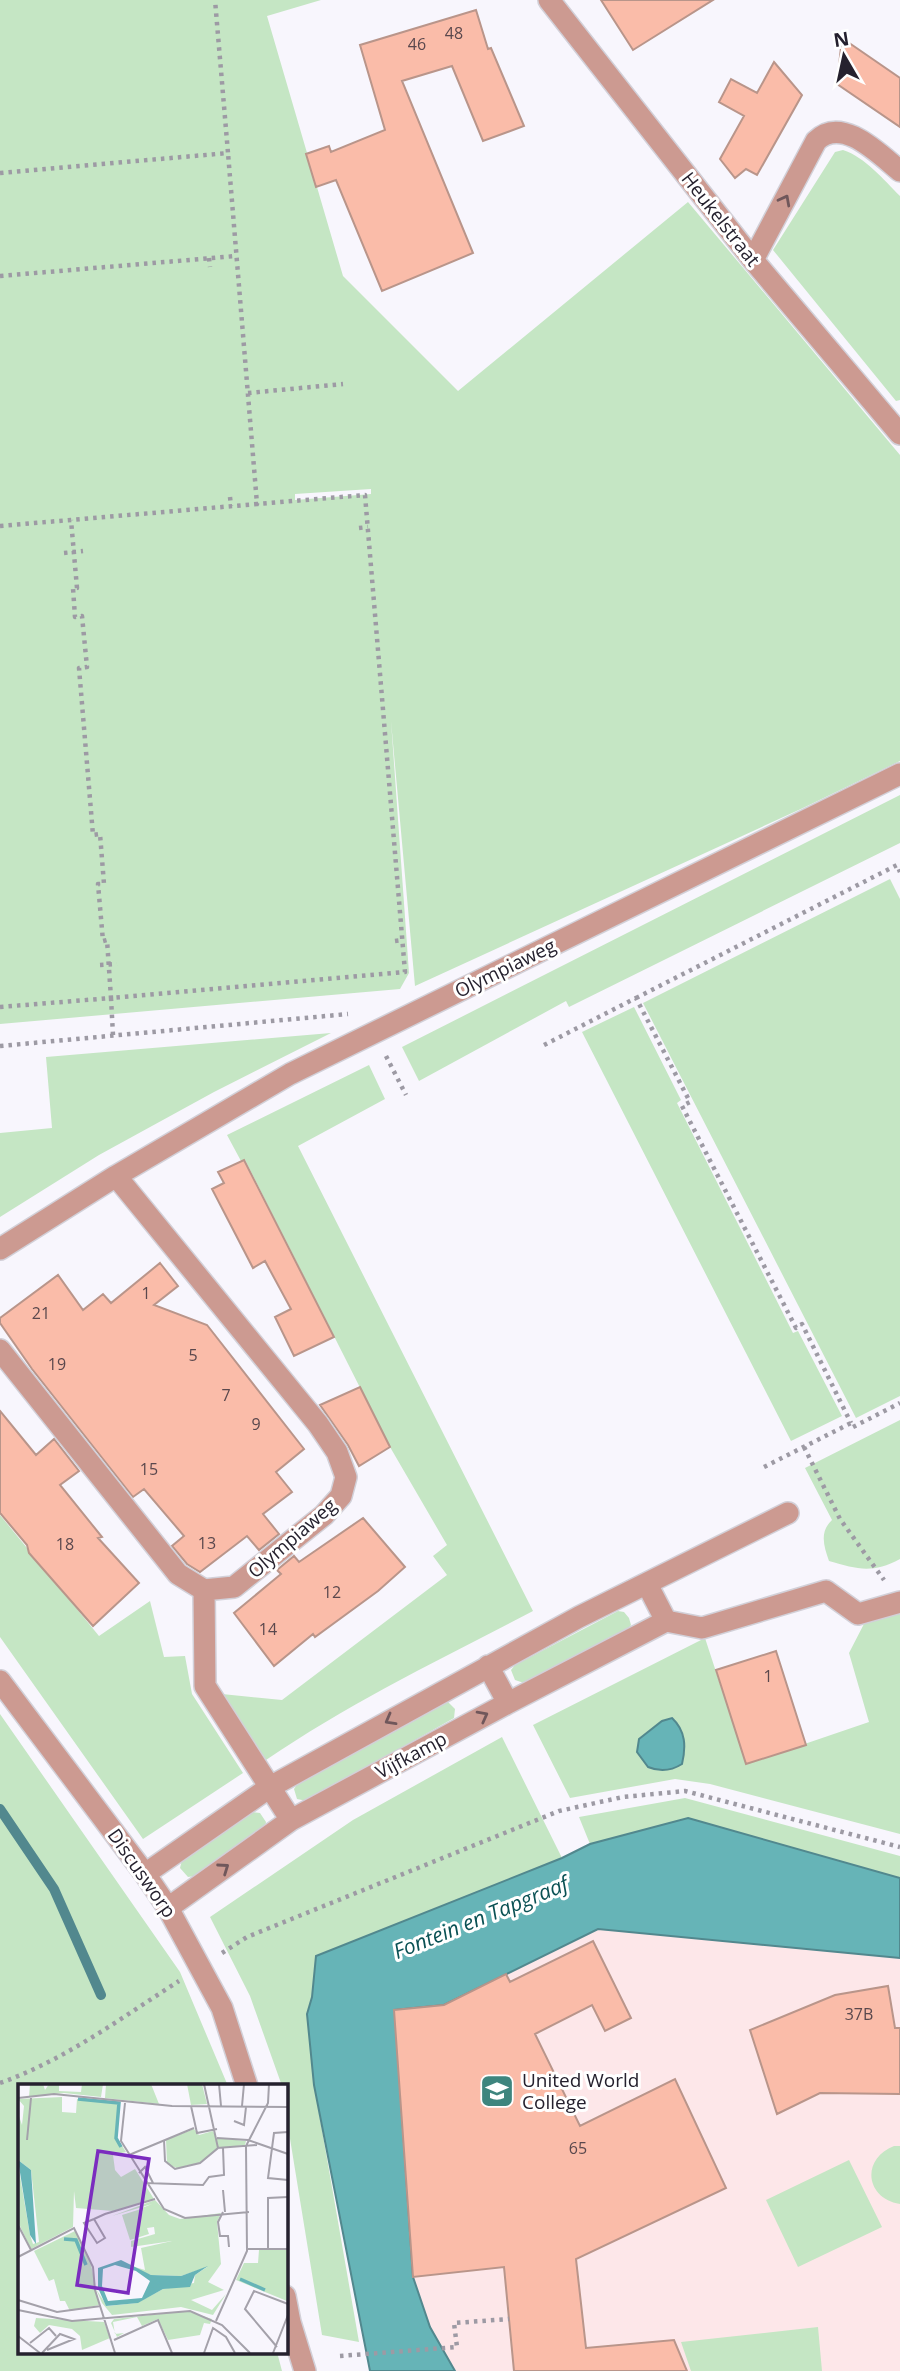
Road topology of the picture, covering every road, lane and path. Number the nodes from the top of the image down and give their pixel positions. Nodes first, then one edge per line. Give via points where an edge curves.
1 (215, 0) edge
2 (549, 0) edge
3 (228, 153) junction
4 (900, 172) edge
5 (0, 173) edge
6 (236, 256) junction
7 (209, 258) junction
8 (753, 260) junction
9 (210, 267) dead end
10 (0, 276) edge
11 (343, 384) dead end
12 (248, 393) junction
13 (897, 425) edge
14 (230, 497) dead end
15 (257, 504) junction
16 (231, 506) junction
17 (71, 520) junction
18 (0, 526) edge
19 (368, 527) junction
20 (359, 528) dead end
21 (83, 551) dead end
22 (73, 552) junction
23 (64, 553) dead end
24 (900, 774) edge
25 (900, 872) edge
26 (402, 940) junction
27 (395, 941) dead end
28 (117, 964) dead end
29 (100, 965) dead end
30 (109, 965) junction
31 (111, 998) junction
32 (636, 998) junction
33 (0, 1007) edge
34 (374, 1032) junction
35 (113, 1035) junction
36 (544, 1045) dead end
37 (0, 1046) edge
38 (406, 1095) dead end
39 (116, 1176) junction
40 (0, 1249) edge
41 (0, 1350) edge
42 (900, 1403) edge
43 (851, 1423) junction
44 (804, 1447) junction
45 (764, 1467) dead end
46 (788, 1513) dead end
47 (647, 1584) junction
48 (204, 1590) junction
49 (896, 1596) edge
50 (666, 1621) junction
51 (488, 1666) junction
52 (0, 1681) edge
53 (508, 1703) junction
54 (270, 1787) junction
55 (291, 1821) junction
56 (900, 1847) edge
57 (145, 1874) junction
58 (168, 1908) junction
59 (200, 1967) junction
60 (0, 2083) edge
61 (246, 2084) edge
62 (287, 2306) edge
63 (509, 2319) dead end
64 (340, 2356) dead end
65 (304, 2371) edge

1 - 3 path
2 - 8 street, Heukelstraat
3 - 5 path
3 - 6 path
8 -> 4 street via 823,135 844,132
6 - 7 path
6 - 12 path
7 - 9 path
7 - 10 path
8 - 13 street, Heukelstraat
11 - 12 path
12 - 15 path
14 - 16 path
15 - 16 path
15 - 19 path via 365,495
16 - 17 path
17 - 18 path
17 - 22 path
19 - 20 path
19 - 26 path
21 - 22 path
22 - 23 path
22 - 30 path via 75,617 82,616 87,667 79,668 93,835 100,834 104,884 98,884
24 - 34 street, Olympiaweg
25 - 32 path via 897,865
26 - 27 path
26 - 31 path via 405,972
28 - 30 path
29 - 30 path
30 - 31 path
31 - 33 path
31 - 35 path
32 - 36 path
32 - 43 path via 690,1102 682,1106 796,1328 802,1324
34 - 35 path via 365,1013
34 - 38 path
34 - 39 street, Olympiaweg via 290,1074
35 - 37 path
39 - 40 street, Olympiaweg
39 - 48 street, Olympiaweg via 318,1424 337,1452 346,1477 341,1496 324,1515 234,1587
41 - 48 street via 178,1574
42 - 43 path via 853,1427
43 - 44 path
44 - 45 path
44 - 49 path via 840,1519
46 - 47 street, Vijfkamp
47 - 50 street
47 - 51 street, Vijfkamp
48 - 54 street via 205,1686
49 - 50 street via 858,1614 826,1591 702,1628
50 - 53 street, Vijfkamp
51 - 53 street
51 -> 54 street, Vijfkamp
52 - 57 street, Discusworp
55 -> 53 street, Vijfkamp
54 - 55 street
54 - 57 street, Vijfkamp
58 -> 55 street, Vijfkamp
56 - 59 path via 685,1791 623,1797 559,1811 247,1937
57 - 58 street, Discusworp
58 - 59 street, Discusworp
59 - 60 path via 74,2049
59 - 61 street, Discusworp via 222,2008
62 - 65 street
63 - 64 path via 454,2323 457,2347

